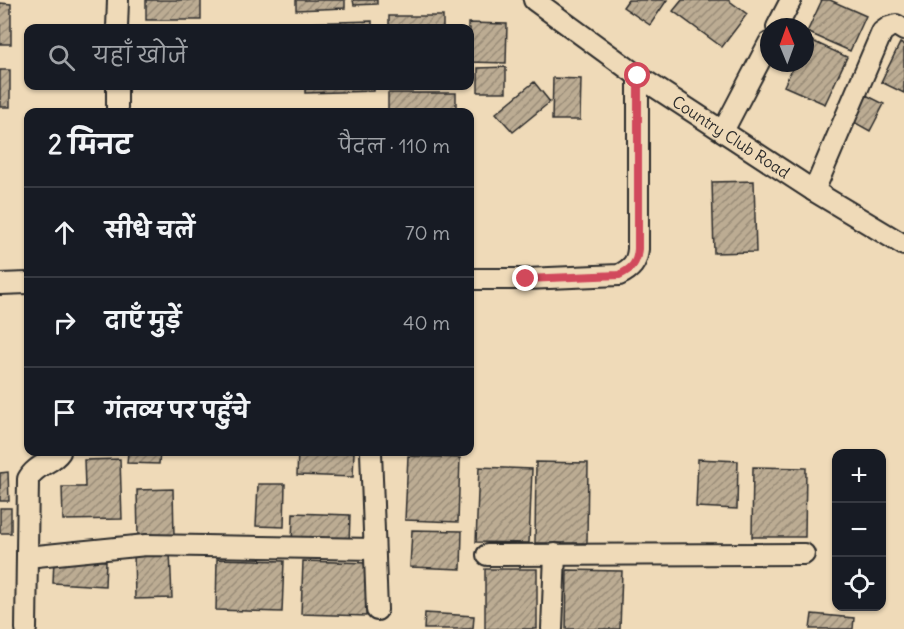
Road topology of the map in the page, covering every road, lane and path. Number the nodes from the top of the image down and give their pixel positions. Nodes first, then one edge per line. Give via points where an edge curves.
1 (118, 0) edge
2 (534, 0) edge
3 (791, 0) edge
4 (782, 18) edge
5 (117, 24) edge
6 (904, 30) edge
7 (760, 60) edge
8 (638, 76) junction
9 (117, 90) edge
10 (117, 108) edge
11 (723, 131) junction
12 (814, 191) junction
13 (904, 245) edge
14 (474, 279) edge
15 (24, 283) edge
16 (0, 284) edge
17 (58, 456) edge
18 (371, 456) edge
19 (374, 549) junction
20 (555, 554) junction
21 (804, 554) dead end
22 (487, 555) dead end
23 (27, 557) junction
24 (377, 610) dead end
25 (26, 629) edge
26 (552, 629) edge

1 - 5 street
2 - 8 street, Country Club Road
3 - 4 street
6 - 12 street via 896,25 882,32
7 - 11 street
8 - 11 street, Country Club Road
8 - 14 street via 638,249 633,266 619,275
9 - 10 street
11 - 12 street, Country Club Road
12 - 13 street, Country Club Road
15 - 16 street
17 - 23 street via 36,469 28,479
18 - 19 street
19 - 23 street via 146,545
19 - 24 street
20 - 21 street
20 - 22 street
20 - 26 street
23 - 25 street

